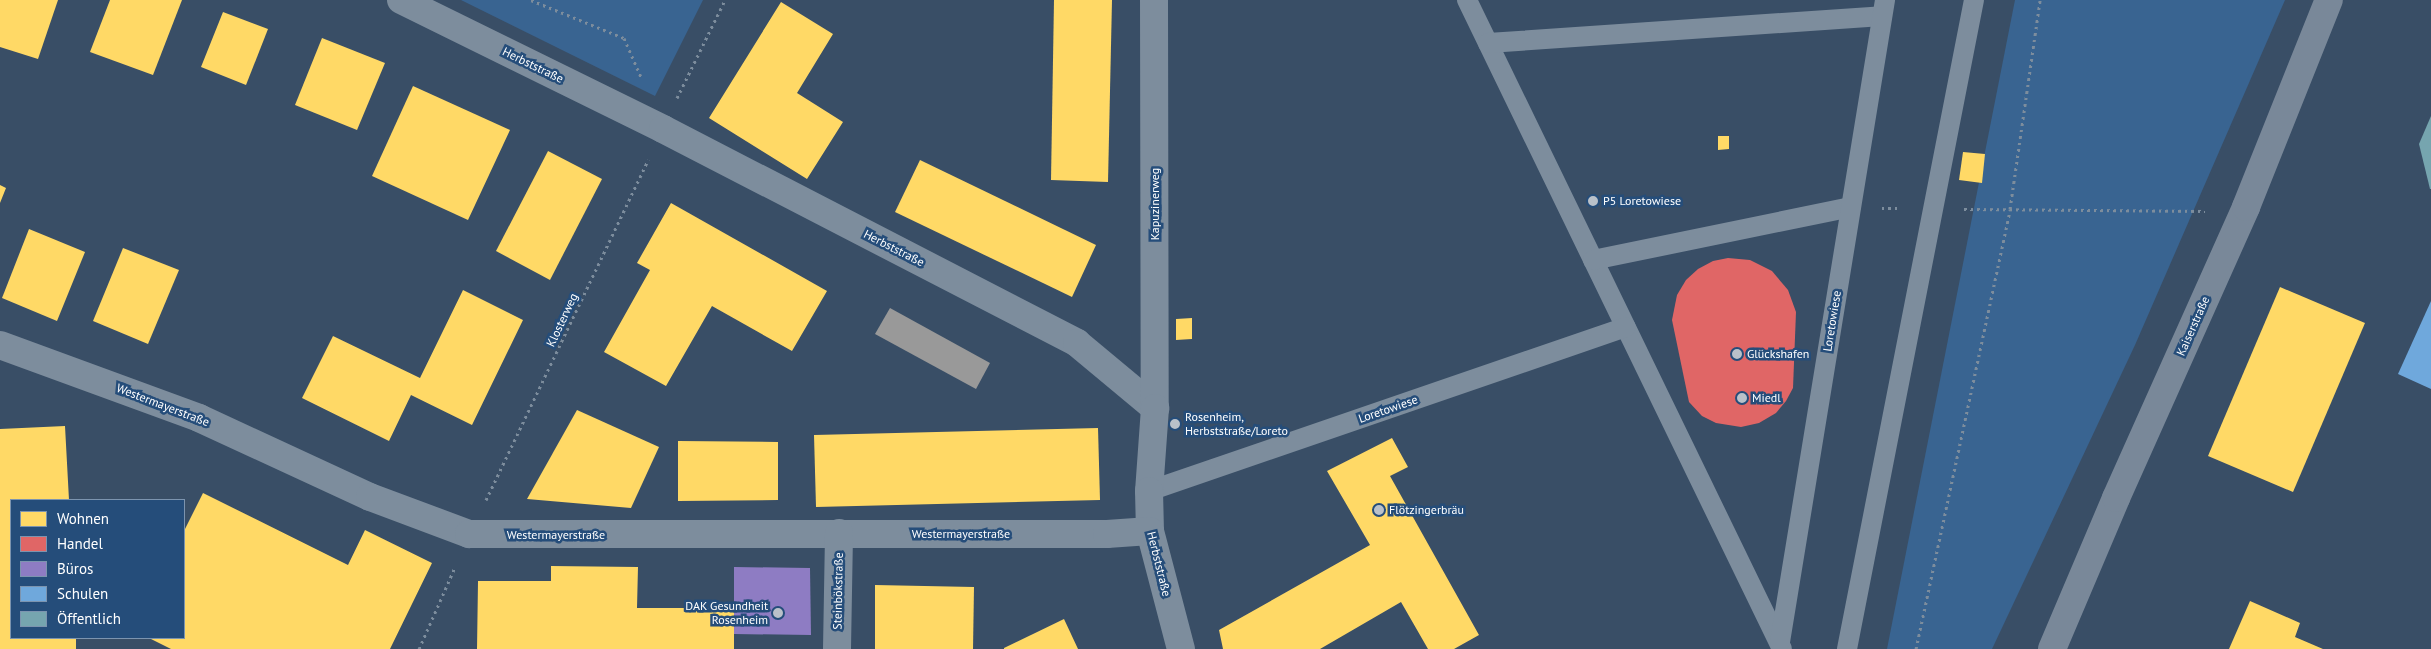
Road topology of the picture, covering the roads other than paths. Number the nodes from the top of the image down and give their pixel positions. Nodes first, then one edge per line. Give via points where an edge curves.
1 (400, 0) edge
2 (1154, 0) edge
3 (1467, 0) edge
4 (1974, 0) edge
5 (2329, 0) edge
6 (1884, 8) edge
7 (1488, 43) junction
8 (1851, 207) junction
9 (1593, 260) junction
10 (1626, 327) junction
11 (0, 345) edge
12 (1155, 408) junction
13 (1149, 491) junction
14 (1150, 531) junction
15 (839, 534) junction
16 (1781, 646) edge
17 (837, 649) edge
18 (1181, 649) edge
19 (1847, 649) edge
20 (2052, 649) edge

1 - 12 street, Herbststraße via 663,128 1076,343
2 - 12 street, Kapuzinerweg
3 - 7 lane, Loretowiese
4 - 19 lane
5 - 20 street, Kaiserstraße via 2246,208
6 - 7 lane
6 - 8 lane, Loretowiese
7 - 9 lane, Loretowiese
8 - 9 lane
8 - 16 lane, Loretowiese
9 - 10 lane, Loretowiese
10 - 13 lane, Loretowiese
10 - 16 lane, Loretowiese
11 - 15 street, Westermayerstraße via 200,418 370,497 469,534
12 - 13 street, Herbststraße
13 - 14 street, Herbststraße
14 - 15 street, Westermayerstraße via 1107,534
14 - 18 street, Herbststraße
15 - 17 street, Steinbökstraße

